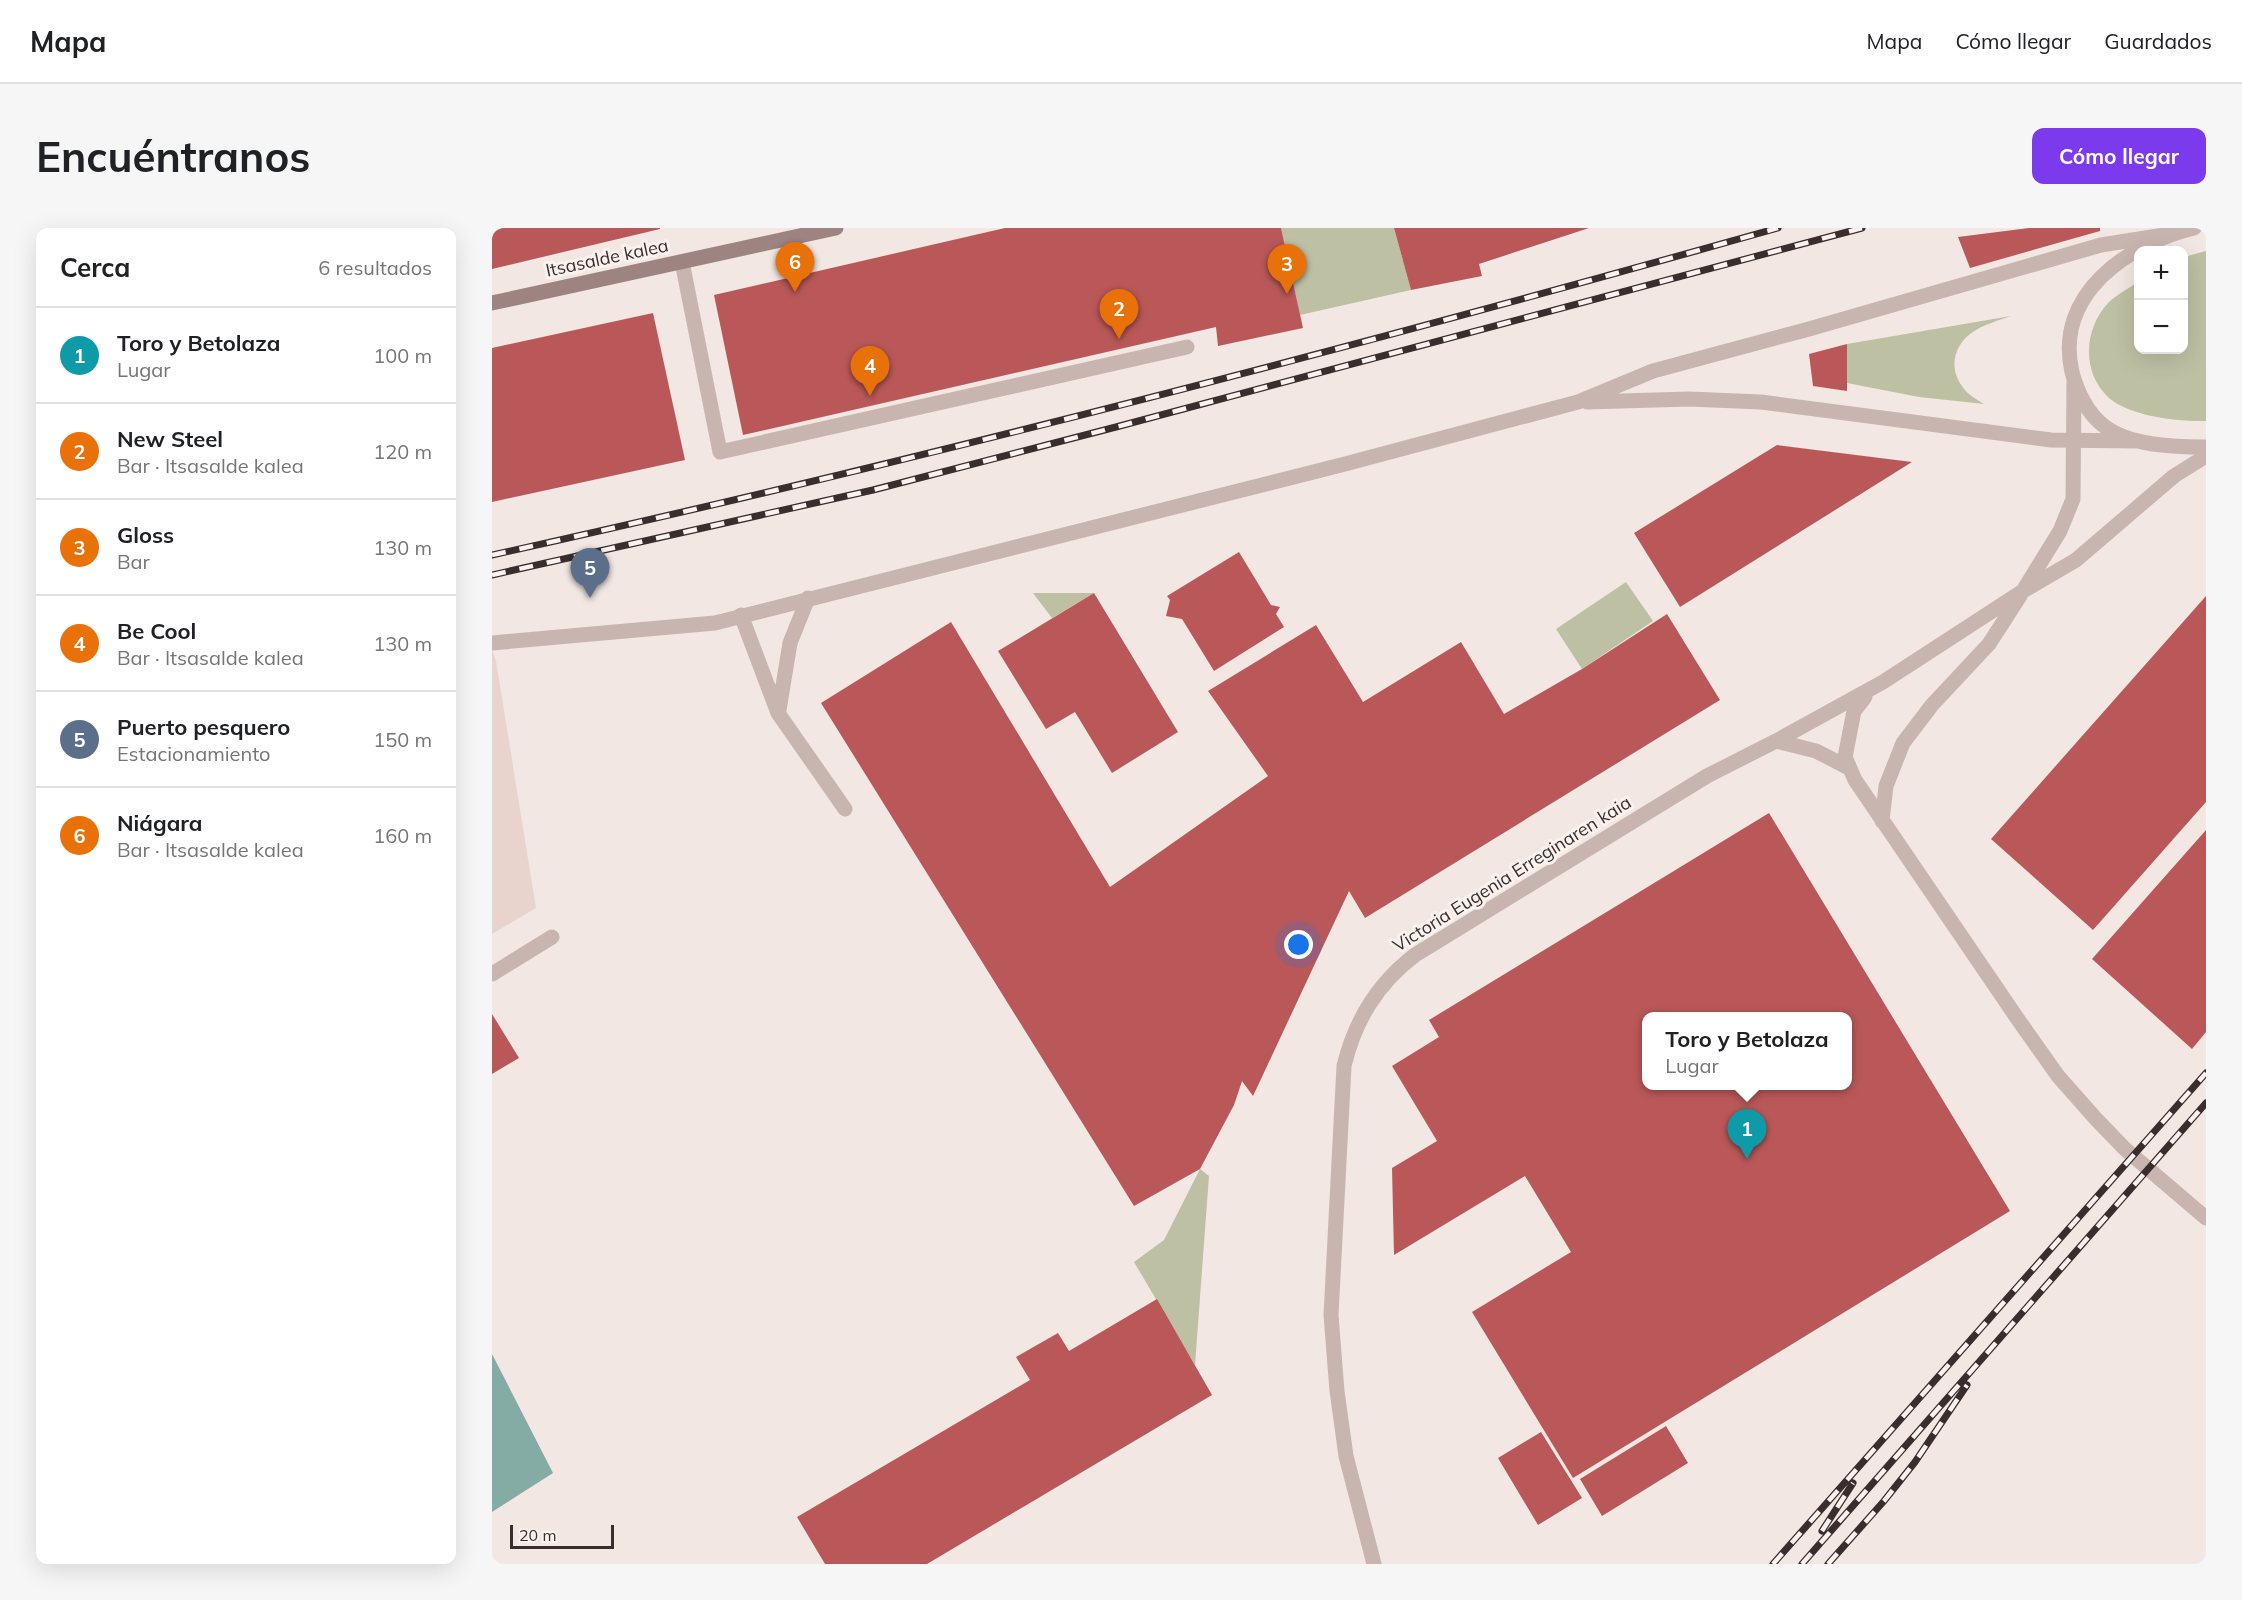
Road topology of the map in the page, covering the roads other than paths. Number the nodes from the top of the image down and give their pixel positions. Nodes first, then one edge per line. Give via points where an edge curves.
1 (836, 228) edge
2 (2194, 228) edge
3 (2170, 234) junction
4 (682, 262) junction
5 (492, 303) edge
6 (1187, 347) dead end
7 (2074, 382) junction
8 (1578, 402) junction
9 (2073, 440) junction
10 (2138, 441) junction
11 (2206, 447) edge
12 (2206, 456) edge
13 (2023, 591) junction
14 (808, 598) junction
15 (741, 615) junction
16 (492, 643) edge
17 (1875, 685) junction
18 (778, 713) junction
19 (1776, 741) junction
20 (1849, 768) junction
21 (845, 809) dead end
22 (1882, 821) junction
23 (552, 937) dead end
24 (492, 974) edge
25 (2206, 1218) edge
26 (1374, 1564) edge

1 - 4 street, Itsasalde kalea
2 - 3 street
3 - 7 street, Victoria Eugenia Erreginaren kaia via 2110,268 2083,298 2071,341
3 - 8 street via 2102,244 1653,371
4 - 5 street, Itsasalde kalea
4 - 6 street via 720,453
7 - 9 street, Victoria Eugenia Erreginaren kaia
7 - 10 street via 2104,426
8 - 9 street via 1761,402
8 - 14 street
9 - 10 street
9 - 13 street, Victoria Eugenia Erreginaren kaia via 2073,499 2060,531
10 - 11 street
12 - 13 street, Victoria Eugenia Erreginaren kaia via 2174,476 2076,560
13 - 17 street, Victoria Eugenia Erreginaren kaia
13 - 22 street via 1989,644 1932,705 1903,743 1886,786
14 - 15 street
14 - 18 street via 790,643
15 - 16 street via 715,623
15 - 18 street
17 - 19 street, Victoria Eugenia Erreginaren kaia
17 - 20 street via 1854,711 1845,757
18 - 21 street
19 - 20 street via 1816,751
19 - 26 street, Victoria Eugenia Erreginaren kaia via 1707,776 1415,955 1380,988 1350,1040 1344,1066 1331,1315 1347,1456
20 - 22 street
22 - 25 street via 2058,1076 2125,1149
23 - 24 street

